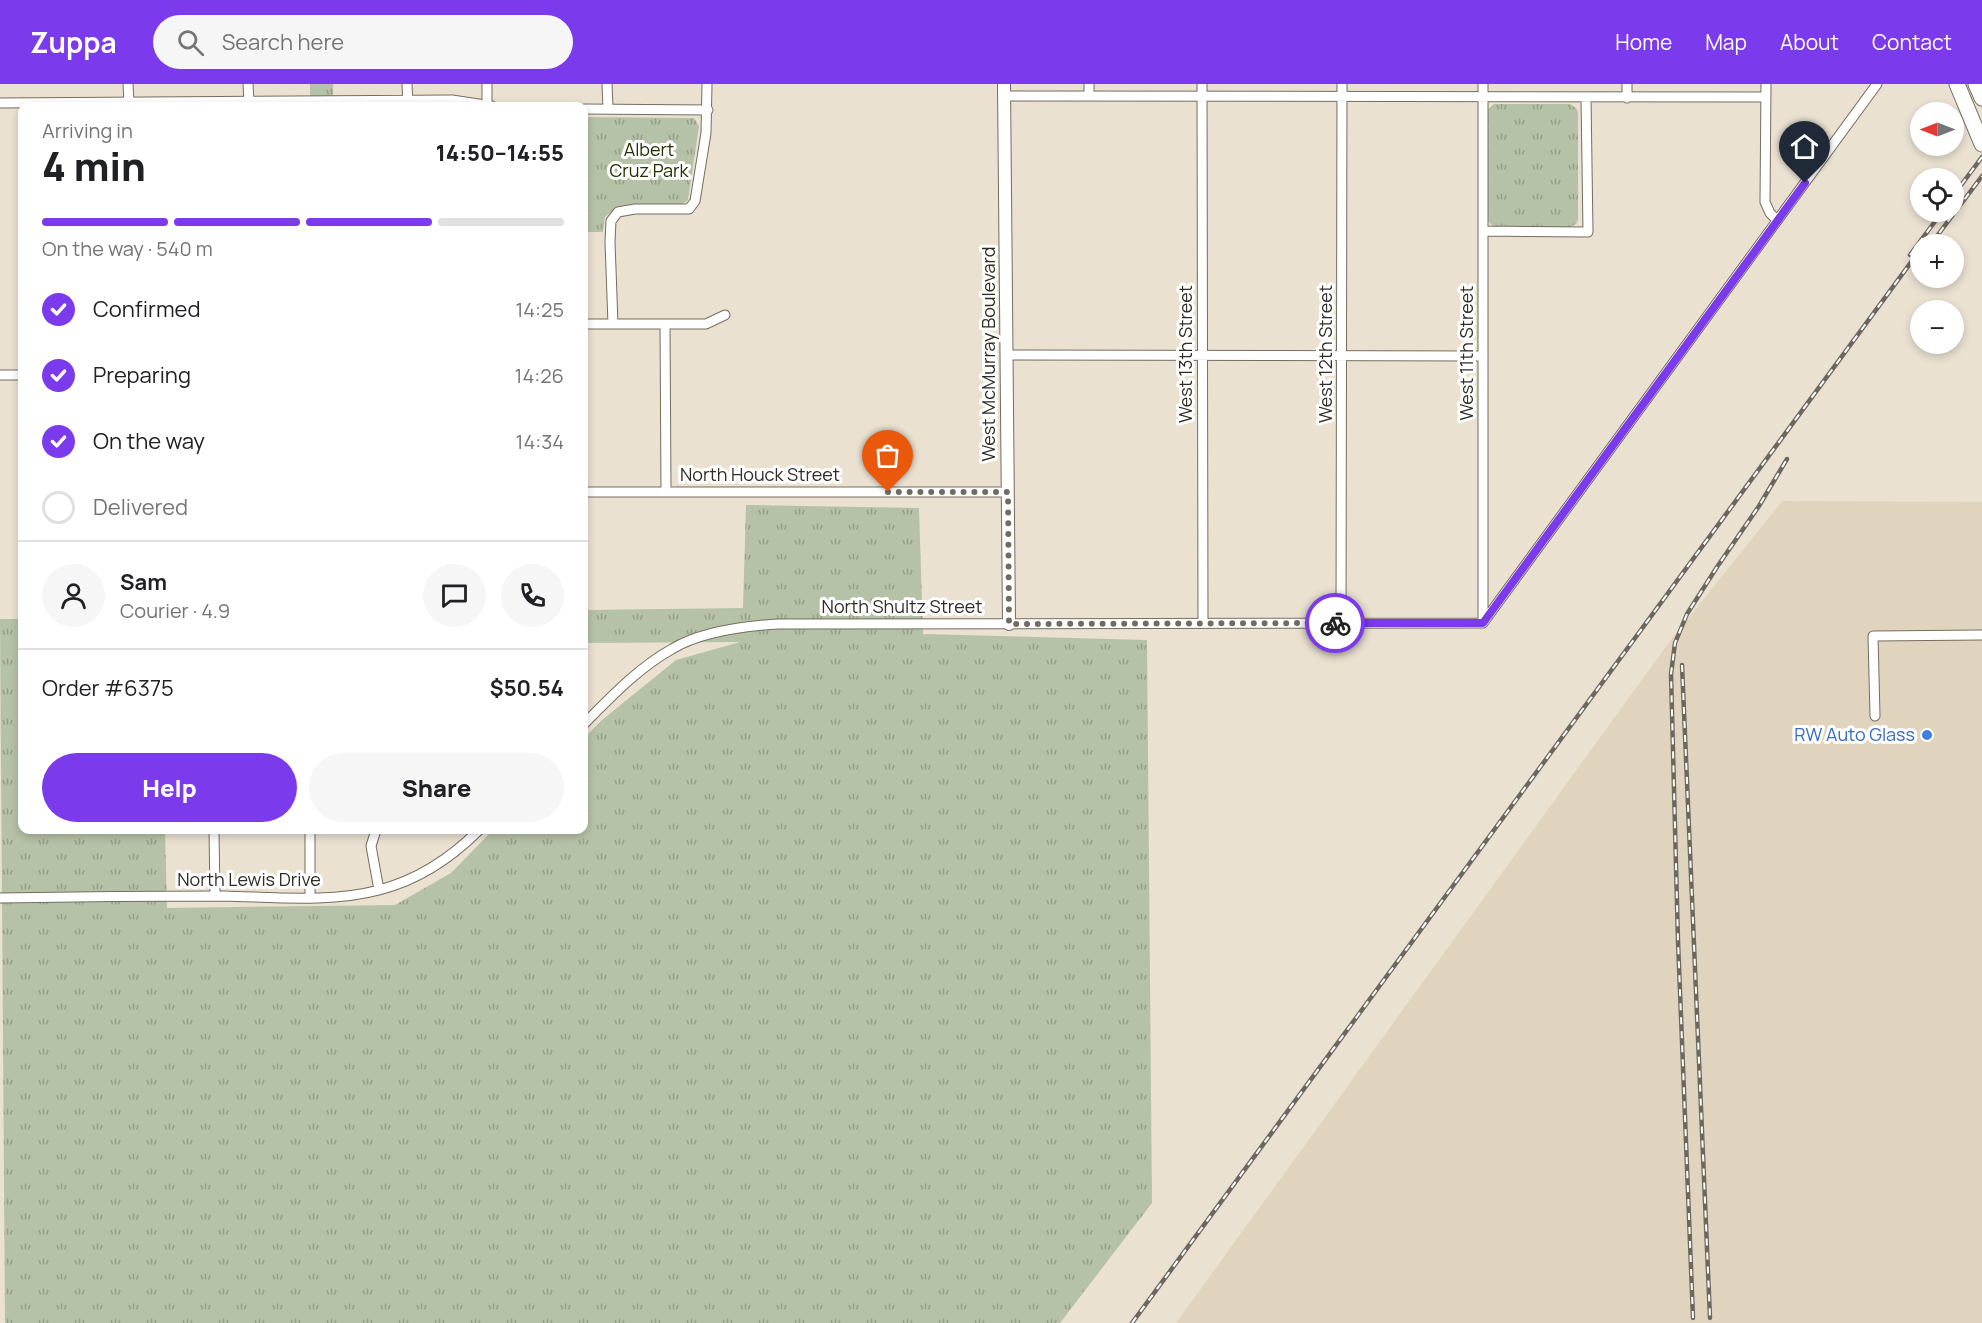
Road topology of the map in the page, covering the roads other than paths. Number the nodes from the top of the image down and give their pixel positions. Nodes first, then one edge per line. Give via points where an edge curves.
1 (128, 84) edge
2 (248, 84) edge
3 (407, 84) edge
4 (487, 84) edge
5 (608, 84) edge
6 (707, 84) edge
7 (1089, 84) edge
8 (1202, 84) edge
9 (1342, 84) edge
10 (1483, 84) edge
11 (1627, 84) edge
12 (1766, 84) edge
13 (1876, 84) edge
14 (1957, 84) edge
15 (1976, 84) edge
16 (1004, 90) edge
17 (1089, 96) junction
18 (1483, 96) junction
19 (1202, 97) junction
20 (1342, 97) junction
21 (1586, 97) junction
22 (1627, 98) junction
23 (1766, 98) junction
24 (1982, 98) edge
25 (129, 102) edge
26 (249, 102) edge
27 (408, 102) edge
28 (430, 102) edge
29 (464, 102) edge
30 (489, 102) edge
31 (0, 103) edge
32 (18, 103) edge
33 (608, 108) junction
34 (588, 109) edge
35 (708, 110) junction
36 (1982, 144) edge
37 (1778, 220) junction
38 (1484, 231) junction
39 (725, 315) dead end
40 (588, 324) edge
41 (613, 324) junction
42 (665, 324) junction
43 (1008, 355) junction
44 (1202, 356) junction
45 (1342, 356) junction
46 (1483, 356) junction
47 (0, 375) edge
48 (18, 375) edge
49 (588, 492) edge
50 (666, 492) junction
51 (1008, 492) junction
52 (1203, 623) junction
53 (1341, 623) junction
54 (1483, 623) junction
55 (1009, 624) junction
56 (1982, 635) edge
57 (1875, 716) dead end
58 (588, 720) edge
59 (214, 834) edge
60 (310, 834) edge
61 (374, 834) edge
62 (473, 834) edge
63 (379, 890) junction
64 (214, 896) junction
65 (310, 897) junction
66 (0, 898) edge

1 - 25 street
2 - 26 street
3 - 27 street
4 - 30 street
5 - 33 street
6 - 35 street
7 - 17 street
8 - 19 street, West 13th Street
9 - 20 street, West 12th Street
10 - 18 street, West 11th Street
11 - 22 street
12 - 23 street
13 - 37 street
14 - 36 main road
15 - 24 main road
16 - 17 street
16 - 43 street, West McMurray Boulevard
17 - 19 street
18 - 20 street
18 - 21 street
18 - 38 street, West 11th Street
19 - 20 street
19 - 44 street, West 13th Street
20 - 45 street, West 12th Street
21 - 22 street
21 - 38 street via 1588,232
22 - 23 street
23 - 37 street via 1765,202
28 - 29 street
31 - 32 street
33 - 34 street
33 - 35 street
35 - 41 street via 695,201 689,209 634,209 618,212 611,220
37 - 54 street
38 - 46 street, West 11th Street
39 - 42 street via 706,324
40 - 41 street
41 - 42 street
42 - 50 street
43 - 44 street
43 - 51 street, West McMurray Boulevard
44 - 45 street
44 - 52 street, West 13th Street
45 - 46 street
45 - 53 street, West 12th Street
46 - 54 street, West 11th Street
47 - 48 street
49 - 50 street, North Houck Street
50 - 51 street, North Houck Street
51 - 55 street, West McMurray Boulevard
52 - 53 street, North Shultz Street
52 - 55 street, North Shultz Street
53 - 54 street, North Shultz Street
55 - 58 street, North Shultz Street via 779,624 717,632 674,648 651,663
56 - 57 street via 1872,636
59 - 64 street
60 - 65 street
61 - 63 street via 370,846
62 - 63 street, North Lewis Drive via 438,865
63 - 65 street, North Lewis Drive via 346,897
64 - 65 street, North Lewis Drive
64 - 66 street, North Lewis Drive

